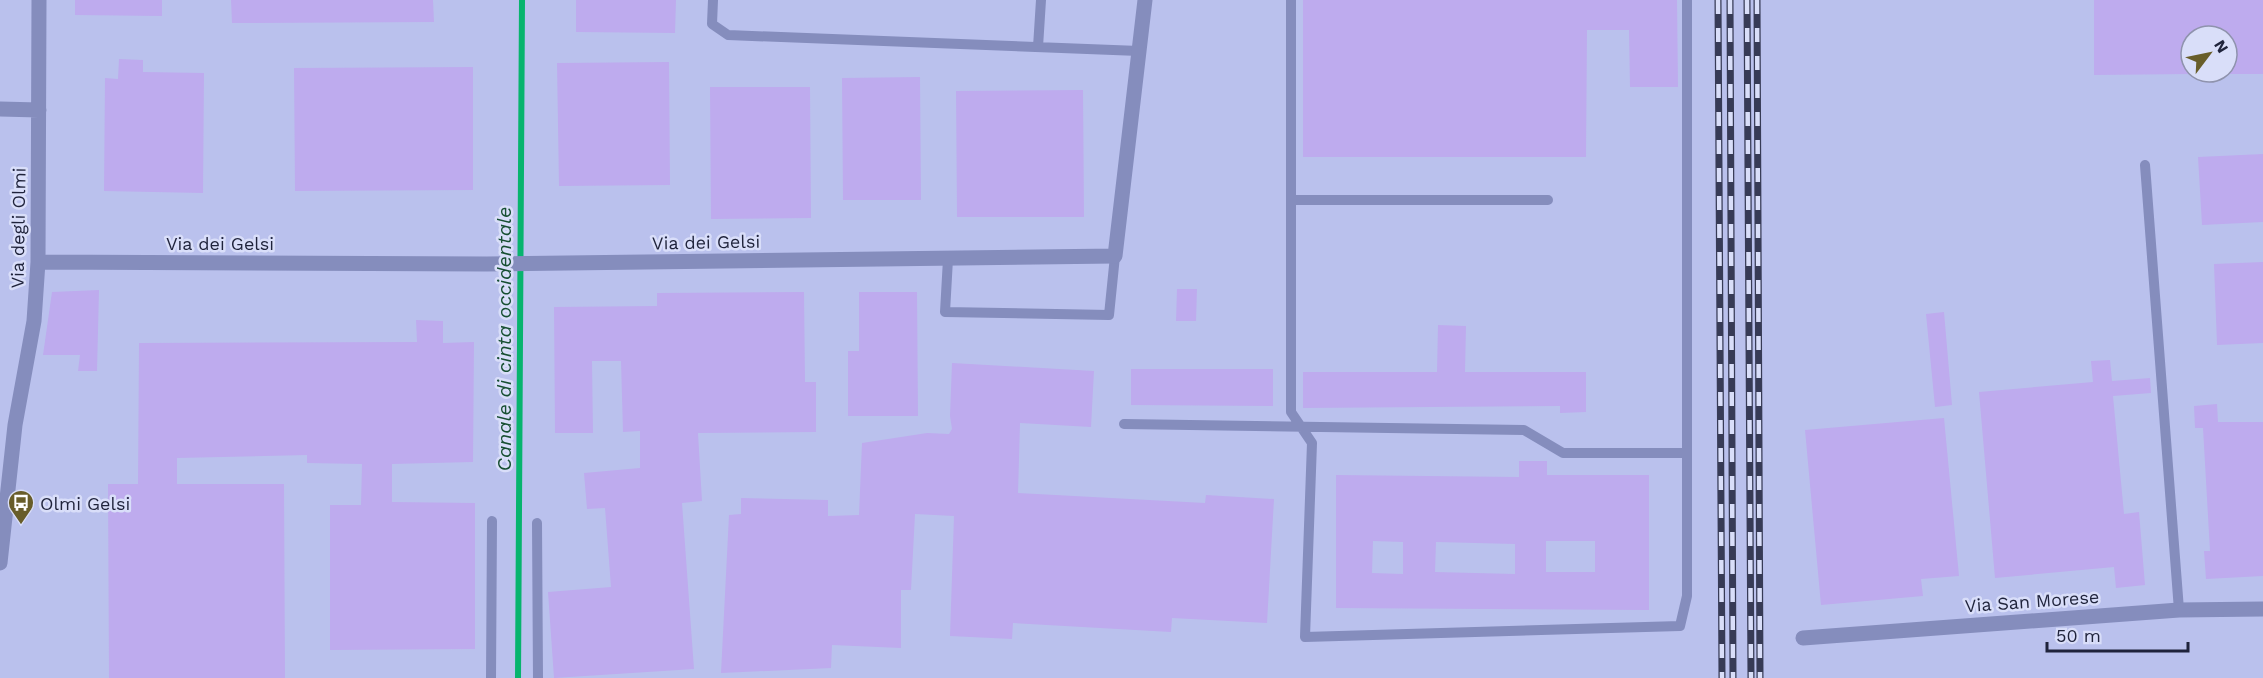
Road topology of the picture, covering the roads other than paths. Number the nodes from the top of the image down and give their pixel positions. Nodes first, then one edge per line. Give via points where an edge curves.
1 (39, 0) edge
2 (713, 0) edge
3 (1041, 0) edge
4 (1145, 0) edge
5 (1291, 0) edge
6 (1687, 0) edge
7 (1038, 47) junction
8 (1139, 51) junction
9 (0, 110) edge
10 (39, 110) junction
11 (2145, 165) dead end
12 (1291, 200) junction
13 (1548, 200) dead end
14 (1115, 256) junction
15 (948, 259) junction
16 (38, 262) junction
17 (1124, 424) dead end
18 (1302, 427) junction
19 (1687, 453) junction
20 (492, 521) dead end
21 (537, 523) dead end
22 (0, 563) edge
23 (2263, 609) edge
24 (2179, 610) junction
25 (1803, 638) dead end
26 (491, 678) edge
27 (538, 678) edge

1 - 10 street, Via degli Olmi
2 - 7 lane via 712,24 728,35
3 - 7 lane
4 - 8 street
5 - 12 lane
6 - 19 lane
7 - 8 lane
8 - 14 street
9 - 10 street
10 - 16 street, Via degli Olmi
11 - 24 lane
12 - 13 lane
12 - 18 lane via 1291,412
14 - 15 street, Via dei Gelsi
14 - 15 lane via 1109,315 945,312
15 - 16 street, Via dei Gelsi via 486,264
16 - 22 street, Via degli Olmi via 34,321 15,425
17 - 18 lane
18 - 19 lane via 1524,430 1563,453
18 - 19 lane via 1312,443 1305,637 1680,626 1687,596
20 - 26 lane
21 - 27 lane
23 - 24 street, Via San Morese
24 - 25 street, Via San Morese

